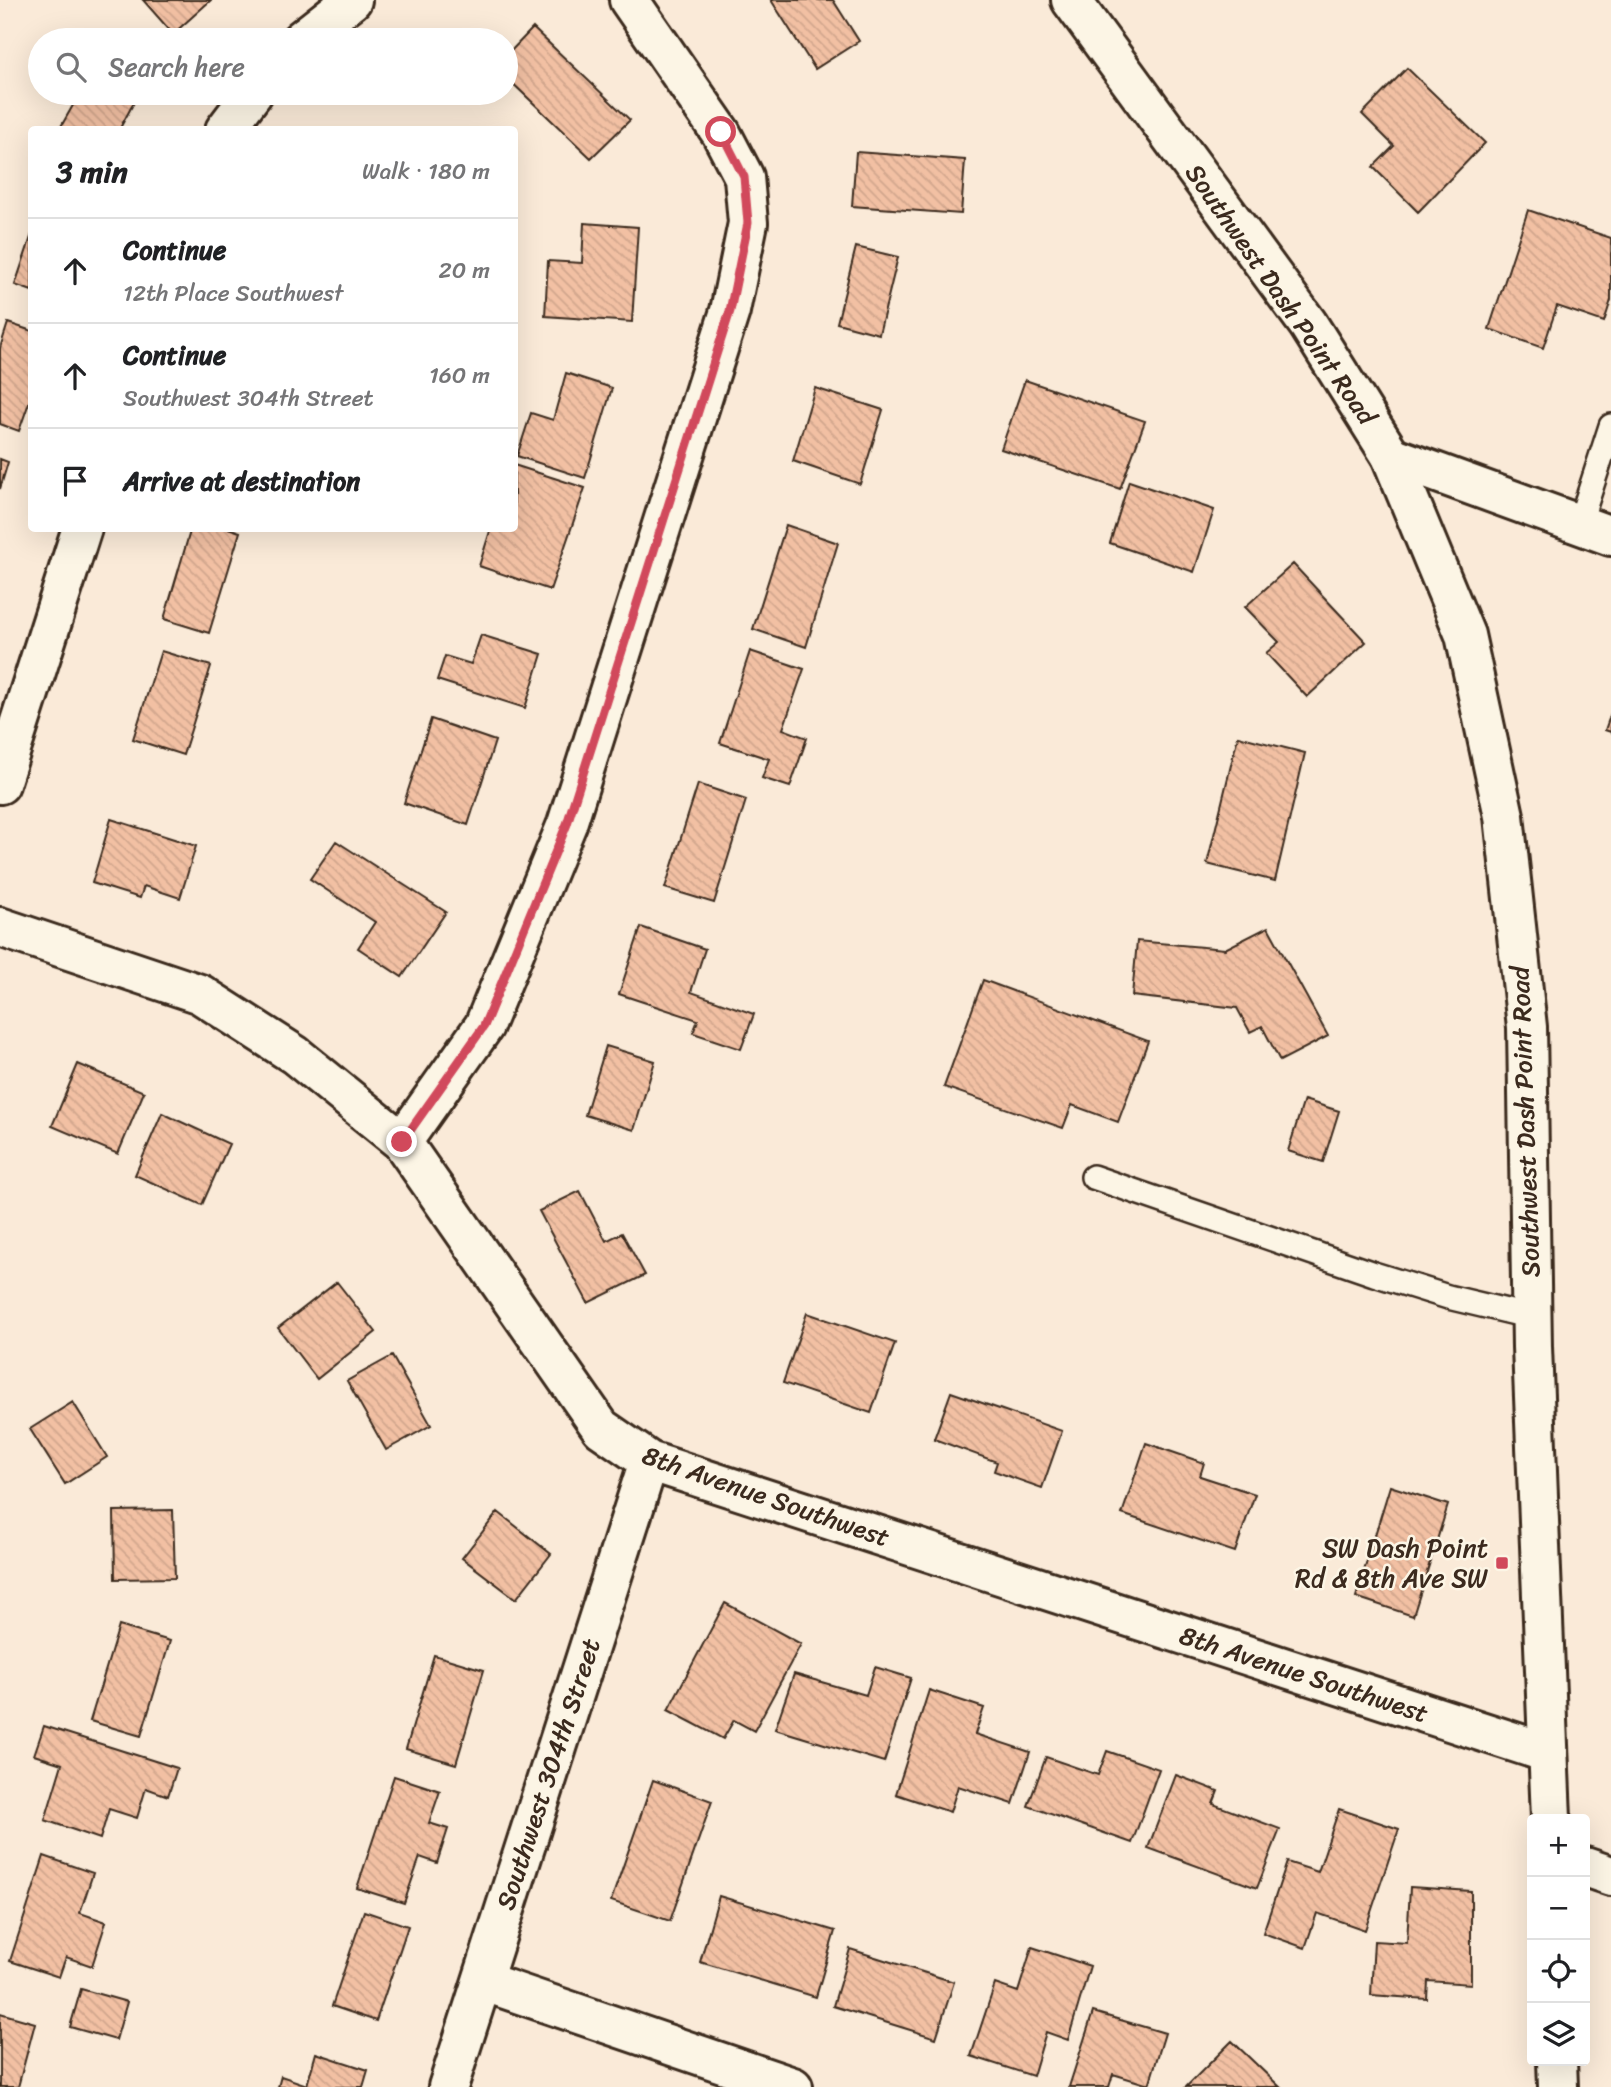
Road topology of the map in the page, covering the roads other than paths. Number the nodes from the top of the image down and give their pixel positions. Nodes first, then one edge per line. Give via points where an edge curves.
1 (352, 0) edge
2 (629, 0) edge
3 (1071, 0) edge
4 (316, 28) edge
5 (244, 105) edge
6 (228, 126) edge
7 (1611, 426) edge
8 (1391, 456) junction
9 (1595, 530) edge
10 (81, 532) edge
11 (0, 784) edge
12 (0, 927) edge
13 (402, 1142) junction
14 (1093, 1177) dead end
15 (1532, 1317) junction
16 (649, 1461) junction
17 (1548, 1753) junction
18 (1551, 1814) edge
19 (1590, 1869) edge
20 (1611, 1876) edge
21 (482, 1981) junction
22 (1557, 2066) edge
23 (448, 2087) edge
24 (793, 2087) edge
25 (1558, 2087) edge

1 - 4 street
2 - 13 street via 721,132 744,177 748,223 730,311 567,824 484,1026
3 - 8 street, Southwest Dash Point Road via 1308,324
5 - 6 street
7 - 9 lane
8 - 9 street
8 - 15 street, Southwest Dash Point Road via 1465,635 1504,816 1527,1027
10 - 11 street
12 - 13 street, 8th Avenue Southwest via 200,994 295,1055
13 - 16 street, 8th Avenue Southwest via 601,1428
14 - 15 lane via 1374,1274
15 - 17 street, Southwest Dash Point Road
16 - 17 street, 8th Avenue Southwest
16 - 21 street, Southwest 304th Street
17 - 18 street, Southwest Dash Point Road
19 - 20 street
21 - 23 street, Southwest 304th Street
21 - 24 street
22 - 25 street

